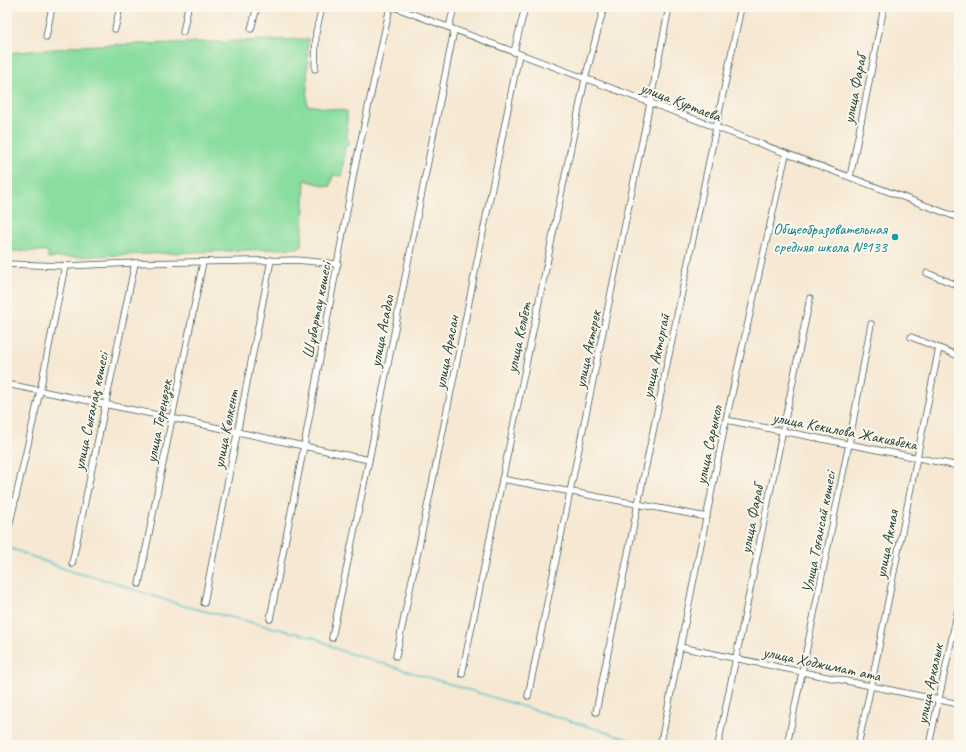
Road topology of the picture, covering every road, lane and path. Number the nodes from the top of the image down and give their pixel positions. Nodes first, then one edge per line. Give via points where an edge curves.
1 (52, 7) edge
2 (120, 7) edge
3 (188, 7) edge
4 (257, 7) edge
5 (322, 7) edge
6 (390, 7) edge
7 (394, 7) edge
8 (454, 7) edge
9 (525, 7) edge
10 (604, 7) edge
11 (669, 7) edge
12 (741, 7) edge
13 (884, 7) edge
14 (451, 28) junction
15 (115, 29) dead end
16 (251, 29) dead end
17 (183, 32) dead end
18 (46, 37) dead end
19 (516, 53) junction
20 (315, 69) dead end
21 (585, 79) junction
22 (650, 103) junction
23 (716, 128) junction
24 (786, 154) junction
25 (850, 177) junction
26 (959, 218) edge
27 (272, 260) junction
28 (203, 262) junction
29 (135, 263) junction
30 (7, 264) edge
31 (338, 264) junction
32 (65, 266) junction
33 (927, 273) dead end
34 (959, 286) edge
35 (810, 298) dead end
36 (871, 324) dead end
37 (911, 337) dead end
38 (939, 348) junction
39 (959, 356) edge
40 (7, 384) edge
41 (40, 391) junction
42 (105, 404) junction
43 (172, 418) junction
44 (726, 420) junction
45 (782, 431) junction
46 (238, 432) junction
47 (849, 444) junction
48 (304, 446) junction
49 (917, 457) junction
50 (368, 460) junction
51 (959, 466) edge
52 (502, 479) junction
53 (571, 492) junction
54 (638, 504) junction
55 (707, 518) junction
56 (7, 536) edge
57 (72, 564) dead end
58 (139, 584) dead end
59 (204, 603) dead end
60 (959, 605) edge
61 (270, 619) dead end
62 (332, 638) dead end
63 (680, 647) junction
64 (396, 656) dead end
65 (736, 658) junction
66 (803, 671) junction
67 (462, 674) dead end
68 (871, 686) junction
69 (528, 696) dead end
70 (939, 700) junction
71 (959, 704) edge
72 (596, 712) dead end
73 (661, 742) dead end
74 (718, 745) edge
75 (788, 745) edge
76 (858, 745) edge
77 (929, 745) edge

1 - 18 street
2 - 15 street
3 - 17 street
4 - 16 street
5 - 20 street via 316,32
6 - 31 street, Шұбартау көшесі via 354,172
7 - 14 street, улица Куртаева
8 - 14 street, улица Асадал
9 - 19 street, улица Арасан
10 - 21 street, улица Келбет
11 - 22 street, улица Актерек
12 - 23 street, улица Акторгай
13 - 25 street, улица Фараб
14 - 19 street, улица Куртаева
14 - 50 street, улица Асадал
19 - 21 street, улица Куртаева
19 - 64 street, улица Арасан
21 - 22 street, улица Куртаева
21 - 52 street, улица Келбет
22 - 23 street, улица Куртаева
22 - 53 street, улица Актерек
23 - 24 street, улица Куртаева
23 - 54 street, улица Акторгай
24 - 25 street, улица Куртаева
24 - 44 street, улица Сарыкол
25 - 26 street, улица Куртаева
27 - 28 street
27 - 31 street
27 - 46 street, улица Көлкент
28 - 29 street
28 - 43 street, улица Тереңөзек
29 - 32 street
29 - 42 street, улица Сығанақ көшесі
30 - 32 street
31 - 48 street, Шұбартау көшесі
32 - 41 street
33 - 34 street
35 - 45 street, улица Фараб
36 - 47 street, Улица Тоғансай көшесі
37 - 38 street
38 - 39 street
38 - 49 street, улица Акмая
40 - 41 street
41 - 42 street
41 - 56 street
42 - 43 street
42 - 57 street, улица Сығанақ көшесі
43 - 46 street
43 - 58 street, улица Тереңөзек
44 - 45 street, улица Кекилова Жакиябека
44 - 55 street, улица Сарыкол
45 - 47 street, улица Кекилова Жакиябека
45 - 65 street, улица Фараб
46 - 48 street
46 - 59 street, улица Көлкент
47 - 49 street, улица Кекилова Жакиябека
47 - 66 street, Улица Тоғансай көшесі
48 - 50 street
48 - 61 street, Шұбартау көшесі
49 - 51 street, улица Кекилова Жакиябека
49 - 68 street, улица Акмая
50 - 62 street, улица Асадал
52 - 53 street
52 - 67 street, улица Келбет
53 - 54 street
53 - 69 street, улица Актерек
54 - 55 street
54 - 72 street, улица Акторгай
55 - 63 street, улица Сарыкол
60 - 70 street, улица Аркалык
63 - 65 street, улица Ходжимат ата
63 - 73 street, улица Сарыкол
65 - 66 street, улица Ходжимат ата
65 - 74 street, улица Фараб
66 - 68 street, улица Ходжимат ата
66 - 75 street, Улица Тоғансай көшесі
68 - 70 street, улица Ходжимат ата
68 - 76 street, улица Акмая
70 - 71 street, улица Ходжимат ата
70 - 77 street, улица Аркалык

